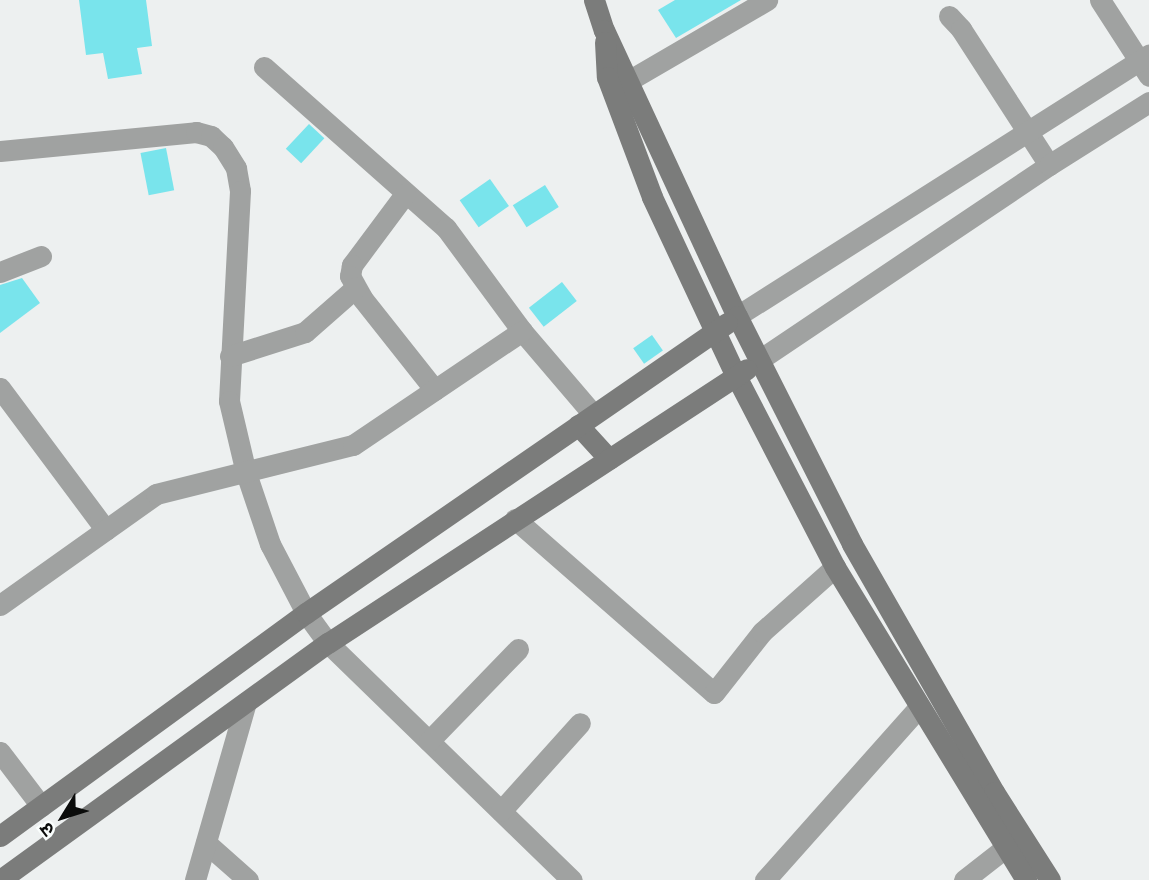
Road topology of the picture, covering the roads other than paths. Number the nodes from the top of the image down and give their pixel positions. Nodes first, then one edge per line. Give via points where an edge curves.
1 (594, 0) edge
2 (767, 0) edge
3 (1100, 0) edge
4 (949, 16) dead end
5 (1146, 64) edge
6 (264, 67) dead end
7 (622, 81) junction
8 (1149, 102) edge
9 (1026, 132) junction
10 (0, 152) edge
11 (1049, 164) junction
12 (405, 194) junction
13 (41, 256) dead end
14 (0, 272) edge
15 (355, 288) junction
16 (737, 316) junction
17 (523, 331) junction
18 (715, 331) junction
19 (230, 356) junction
20 (759, 360) junction
21 (736, 376) junction
22 (0, 388) edge
23 (435, 390) junction
24 (586, 420) junction
25 (609, 459) junction
26 (246, 473) junction
27 (515, 519) junction
28 (106, 530) junction
29 (835, 567) junction
30 (0, 605) edge
31 (306, 613) junction
32 (328, 643) junction
33 (517, 649) dead end
34 (246, 702) junction
35 (919, 707) junction
36 (580, 723) dead end
37 (429, 741) junction
38 (0, 752) edge
39 (41, 806) junction
40 (501, 811) junction
41 (0, 836) edge
42 (206, 843) junction
43 (1005, 848) junction
44 (0, 880) edge
45 (195, 880) edge
46 (248, 880) edge
47 (572, 880) edge
48 (765, 880) edge
49 (964, 880) edge
50 (1026, 880) edge
51 (1050, 880) edge

1 - 7 street
2 - 7 street
3 - 5 street
4 - 9 street
5 - 9 street
6 - 12 street
7 - 16 street
7 - 18 street via 652,197
8 - 11 street
9 - 11 street
9 - 16 street
10 - 19 street via 197,132 211,136 236,169 240,191
11 - 20 street
12 - 15 street via 352,265
12 - 17 street via 446,228
13 - 14 street
15 - 19 street via 305,332
15 - 23 street
16 - 18 street
16 - 20 street
17 - 23 street
17 - 24 street
18 - 21 street
18 - 24 street
19 - 26 street via 229,401
20 - 21 street
20 - 51 street via 859,556 994,792
21 - 25 street
21 - 29 street
22 - 28 street
23 - 26 street via 353,445
24 - 25 street
24 - 31 street
25 - 27 street
26 - 28 street via 156,494
26 - 31 street via 270,544
27 - 29 street via 713,693 762,632
27 - 32 street
28 - 30 street
29 - 35 street
31 - 32 street
31 - 39 street
32 - 34 street
32 - 37 street
33 - 37 street
34 - 42 street
34 - 44 street
35 - 43 street
35 - 48 street
36 - 40 street
37 - 40 street
38 - 39 street
39 - 41 street
40 - 47 street
42 - 45 street
42 - 46 street
43 - 49 street
43 - 50 street

